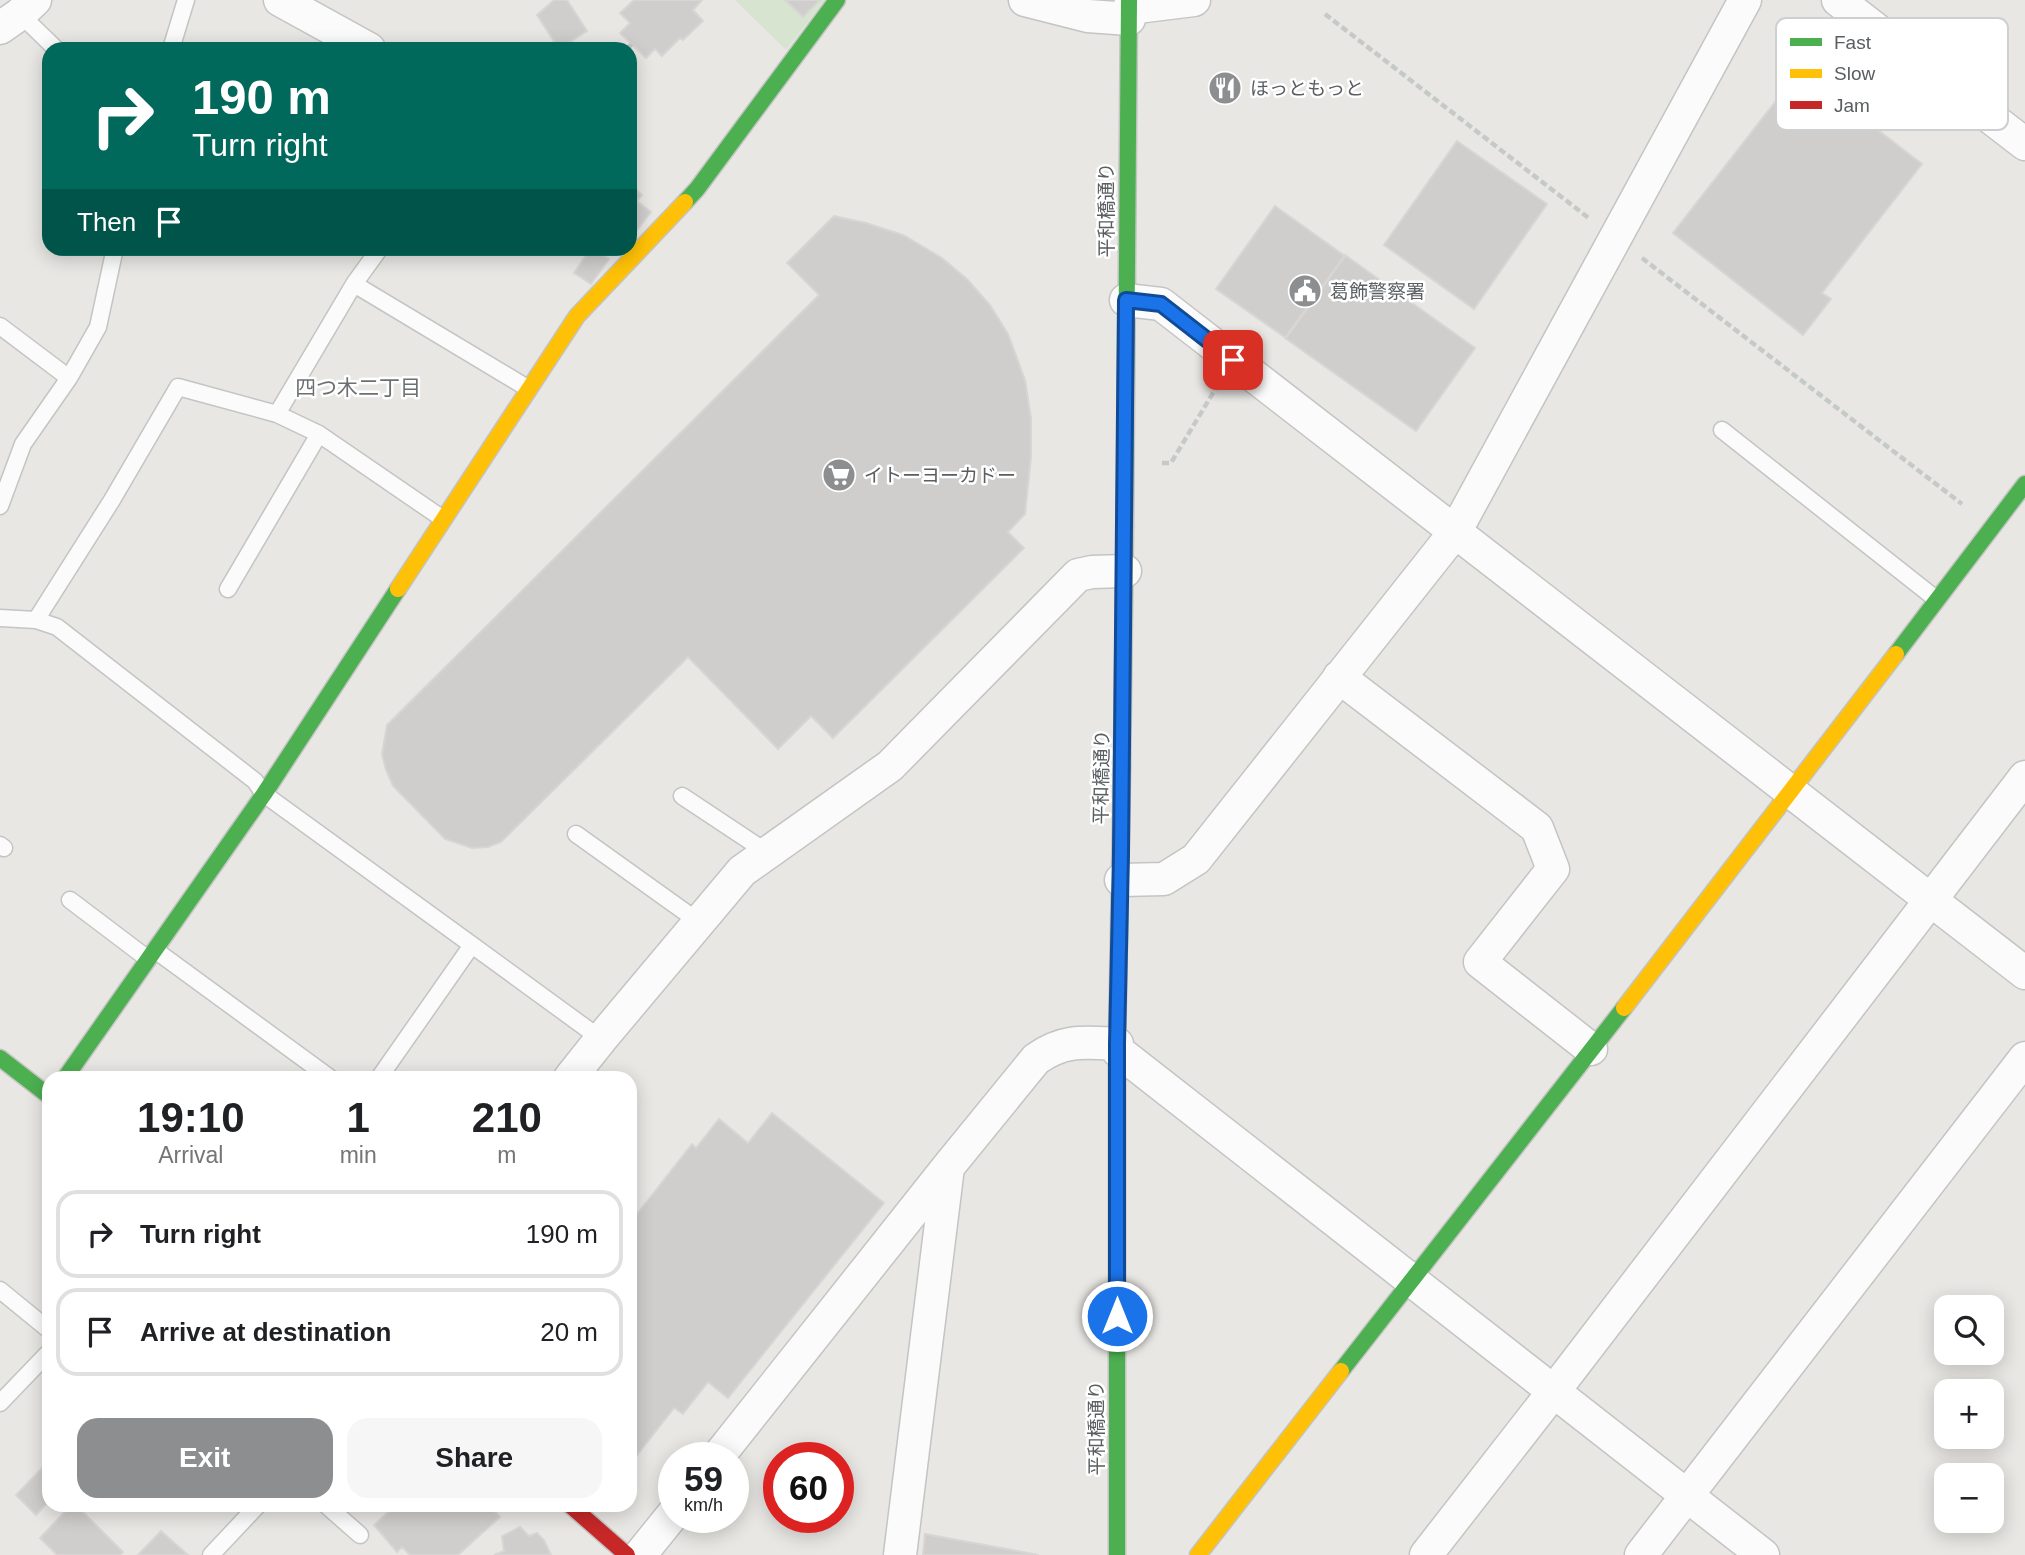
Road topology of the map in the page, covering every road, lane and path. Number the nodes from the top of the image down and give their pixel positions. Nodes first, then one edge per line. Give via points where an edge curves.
1 (186, 0) edge
2 (280, 0) edge
3 (836, 0) edge
4 (1025, 0) edge
5 (1194, 0) edge
6 (1745, 0) edge
7 (1838, 0) edge
8 (1129, 9) edge
9 (18, 14) edge
10 (1325, 14) dead end
11 (1861, 18) edge
12 (49, 42) edge
13 (173, 42) edge
14 (356, 42) edge
15 (2007, 130) edge
16 (2025, 144) edge
17 (1614, 237) junction
18 (637, 252) edge
19 (113, 256) edge
20 (374, 256) edge
21 (634, 256) edge
22 (354, 284) junction
23 (1126, 300) junction
24 (0, 326) edge
25 (1233, 360) junction
26 (68, 378) junction
27 (529, 389) junction
28 (277, 414) junction
29 (1722, 430) dead end
30 (319, 434) junction
31 (1125, 467) junction
32 (2025, 484) edge
33 (0, 506) edge
34 (443, 519) junction
35 (1992, 527) junction
36 (1455, 531) junction
37 (1125, 571) junction
38 (228, 589) dead end
39 (1936, 599) junction
40 (0, 618) edge
41 (36, 620) junction
42 (1339, 677) junction
43 (2025, 777) edge
44 (1792, 791) junction
45 (264, 794) junction
46 (682, 796) dead end
47 (576, 834) dead end
48 (768, 853) junction
49 (1121, 880) junction
50 (70, 900) dead end
51 (1929, 900) junction
52 (699, 922) junction
53 (472, 945) junction
54 (151, 955) junction
55 (2025, 973) edge
56 (601, 1039) junction
57 (1118, 1047) junction
58 (1591, 1049) junction
59 (2025, 1058) edge
60 (6, 1063) edge
61 (70, 1071) edge
62 (320, 1071) edge
63 (384, 1071) edge
64 (576, 1071) edge
65 (0, 1084) edge
66 (42, 1091) edge
67 (948, 1167) junction
68 (1411, 1279) junction
69 (0, 1290) edge
70 (42, 1324) edge
71 (42, 1359) edge
72 (1554, 1391) junction
73 (0, 1403) edge
74 (730, 1442) edge
75 (1687, 1496) junction
76 (251, 1512) edge
77 (334, 1512) edge
78 (578, 1512) edge
79 (658, 1533) edge
80 (360, 1535) dead end
81 (211, 1555) edge
82 (627, 1555) edge
83 (640, 1555) edge
84 (900, 1555) edge
85 (1117, 1555) edge
86 (1198, 1555) edge
87 (1426, 1555) edge
88 (1641, 1555) edge
89 (1763, 1555) edge

1 - 13 lane
2 - 14 street
3 - 18 street via 697,189
4 - 8 street via 1088,16
5 - 8 street
6 - 17 street
7 - 11 street
8 - 23 street, 平和橋通り
9 - 12 lane
10 - 17 path
15 - 16 street
17 - 35 path
17 - 36 street
19 - 26 lane via 98,327
20 - 22 lane
21 - 27 street via 577,316
22 - 27 lane
22 - 28 lane
23 - 25 street via 1161,304
23 - 31 street, 平和橋通り
24 - 26 lane
25 - 31 path via 1171,463
25 - 36 street
26 - 33 lane via 23,444
27 - 34 street
28 - 30 lane
28 - 41 lane via 178,387
29 - 39 lane
30 - 34 lane
30 - 38 lane
31 - 37 street, 平和橋通り
32 - 35 street
34 - 45 street
35 - 39 street
36 - 42 street
36 - 44 street
37 - 48 street via 1078,575 890,766
37 - 49 street, 平和橋通り
39 - 44 street
40 - 41 lane
41 - 45 lane via 57,626 256,781
42 - 49 street via 1196,859 1164,879
42 - 58 street via 1537,828 1553,869 1480,962
43 - 51 street
44 - 51 street
44 - 58 street
45 - 53 lane
45 - 54 street
46 - 48 lane
47 - 52 lane
48 - 52 street via 742,871
49 - 57 street, 平和橋通り
50 - 54 lane
51 - 55 street
51 - 72 street
52 - 56 street
53 - 56 lane
53 - 63 lane
54 - 61 street
54 - 62 lane
56 - 64 street
57 - 67 street via 1087,1042 1050,1049 1036,1059
57 - 68 street
57 - 85 street, 平和橋通り
58 - 68 street
59 - 75 street
60 - 65 lane
60 - 66 street
67 - 74 street
67 - 84 street
68 - 72 street
68 - 86 street
69 - 70 lane
71 - 73 lane
72 - 75 street
72 - 87 street
75 - 88 street
75 - 89 street
76 - 81 lane
77 - 80 lane
78 - 82 street
79 - 83 street

